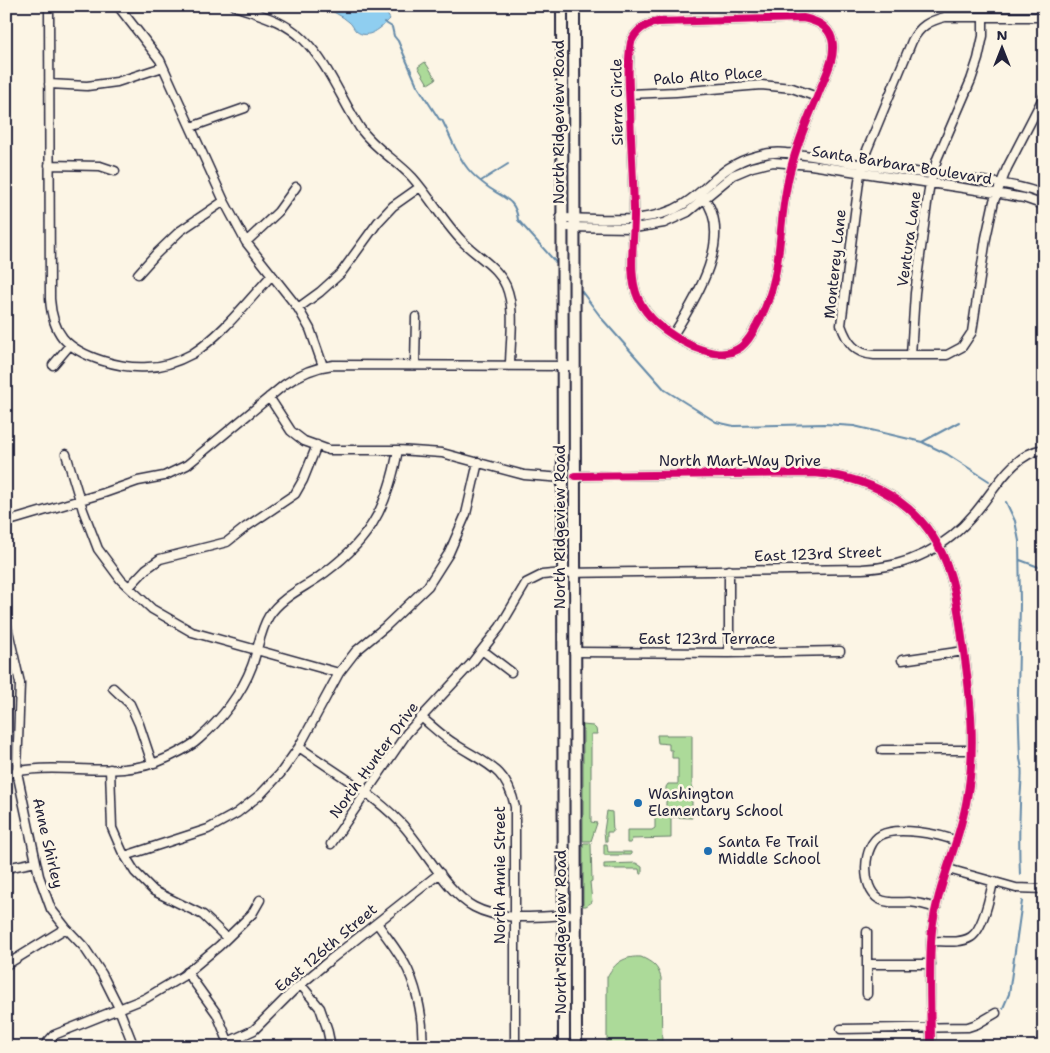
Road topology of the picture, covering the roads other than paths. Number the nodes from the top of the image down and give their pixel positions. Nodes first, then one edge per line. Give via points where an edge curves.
1 (49, 6) edge
2 (118, 6) edge
3 (235, 6) edge
4 (562, 6) edge
5 (574, 6) edge
6 (982, 17) junction
7 (1044, 17) edge
8 (163, 67) junction
9 (49, 84) junction
10 (629, 94) junction
11 (1044, 96) edge
12 (816, 97) junction
13 (245, 108) dead end
14 (191, 127) junction
15 (795, 154) junction
16 (792, 162) junction
17 (862, 164) junction
18 (49, 165) junction
19 (115, 171) dead end
20 (860, 172) junction
21 (933, 174) junction
22 (931, 183) junction
23 (1001, 185) junction
24 (296, 187) dead end
25 (420, 187) junction
26 (997, 193) junction
27 (702, 195) junction
28 (1044, 195) edge
29 (224, 201) junction
30 (1044, 205) edge
31 (634, 218) junction
32 (562, 223) junction
33 (574, 223) junction
34 (634, 228) junction
35 (246, 242) junction
36 (138, 274) dead end
37 (271, 276) junction
38 (298, 308) junction
39 (416, 317) dead end
40 (674, 335) junction
41 (70, 345) junction
42 (911, 355) junction
43 (415, 364) junction
44 (53, 365) dead end
45 (323, 366) junction
46 (510, 366) junction
47 (562, 366) junction
48 (574, 366) junction
49 (269, 397) junction
50 (317, 446) junction
51 (1044, 449) edge
52 (398, 450) junction
53 (66, 454) dead end
54 (478, 462) junction
55 (575, 476) junction
56 (563, 478) junction
57 (80, 500) junction
58 (6, 522) edge
59 (938, 546) junction
60 (729, 570) junction
61 (563, 572) junction
62 (575, 572) junction
63 (129, 587) junction
64 (6, 622) edge
65 (257, 650) junction
66 (482, 650) junction
67 (840, 651) dead end
68 (964, 651) junction
69 (574, 652) junction
70 (729, 653) junction
71 (902, 660) dead end
72 (511, 672) dead end
73 (339, 673) junction
74 (113, 688) dead end
75 (421, 717) junction
76 (299, 747) junction
77 (882, 750) dead end
78 (972, 750) junction
79 (152, 764) junction
80 (110, 770) junction
81 (18, 772) junction
82 (6, 774) edge
83 (365, 793) junction
84 (956, 841) junction
85 (332, 844) dead end
86 (125, 856) junction
87 (36, 862) junction
88 (6, 868) edge
89 (948, 869) junction
90 (440, 873) junction
91 (993, 882) junction
92 (1044, 889) edge
93 (260, 900) dead end
94 (936, 908) junction
95 (564, 915) junction
96 (576, 915) junction
97 (514, 916) junction
98 (377, 923) junction
99 (66, 928) junction
100 (867, 932) dead end
101 (227, 938) junction
102 (932, 941) junction
103 (867, 964) junction
104 (931, 964) junction
105 (6, 965) edge
106 (187, 972) junction
107 (301, 985) junction
108 (867, 994) dead end
109 (119, 1009) junction
110 (996, 1013) dead end
111 (842, 1028) dead end
112 (931, 1028) junction
113 (46, 1044) dead end
114 (229, 1044) edge
115 (134, 1047) edge
116 (331, 1047) edge
117 (422, 1047) edge
118 (515, 1047) edge
119 (564, 1047) edge
120 (576, 1047) edge
121 (931, 1047) edge

1 - 9 street
2 - 8 street
3 - 25 street via 279,22 303,39 361,130
4 - 32 main road, North Ridgeview Road
5 - 33 main road, North Ridgeview Road
6 - 7 street, Monterey Lane
6 - 17 street, Monterey Lane via 934,20 917,32
6 - 21 street, Ventura Lane via 984,28 978,59
8 - 9 street via 117,82 87,86
8 - 14 street
9 - 18 street
10 - 12 street, Palo Alto Place via 766,85 792,88
10 - 12 street, Sierra Circle via 631,42 642,27 650,23 803,18 821,24 832,39 830,62
10 - 31 street, Sierra Circle
11 - 23 street, Monterey Lane
12 - 15 street, Sierra Circle
13 - 14 street
14 - 29 street
15 - 16 street, Sierra Circle
15 - 17 street, Santa Barbara Boulevard
15 - 27 street, Santa Barbara Boulevard via 772,153 743,160 724,170
16 - 20 street, Santa Barbara Boulevard
16 - 27 street, Santa Barbara Boulevard via 773,162 746,169
16 - 40 street, Sierra Circle via 774,283 764,311 746,342 731,352 714,354
17 - 20 street, Monterey Lane
17 - 21 street, Santa Barbara Boulevard
18 - 19 street via 100,166
18 - 41 street via 51,316 62,338
20 - 22 street, Santa Barbara Boulevard
20 - 42 street, Monterey Lane via 840,325 849,343 862,353
21 - 22 street, Ventura Lane
21 - 23 street, Santa Barbara Boulevard
22 - 26 street, Santa Barbara Boulevard
22 - 42 street, Ventura Lane via 915,293
23 - 26 street, Monterey Lane
23 - 28 street, Santa Barbara Boulevard
24 - 35 street via 278,212
25 - 38 street via 392,206 341,272
25 - 46 street via 462,241 503,281 510,302
26 - 30 street, Santa Barbara Boulevard
26 - 42 street, Monterey Lane via 986,238 972,332 962,348 952,353
27 - 31 street, Santa Barbara Boulevard via 670,212
27 - 34 street, Santa Barbara Boulevard via 679,217
27 - 40 street via 713,211 714,243 710,263 698,293
29 - 35 street
29 - 36 street via 180,231
31 - 33 street, Santa Barbara Boulevard
31 - 34 street, Sierra Circle
32 - 33 street, Santa Barbara Boulevard
32 - 47 main road, North Ridgeview Road
33 - 34 street, Santa Barbara Boulevard
33 - 48 main road, North Ridgeview Road
34 - 40 street, Sierra Circle via 634,289 649,315
35 - 37 street
37 - 38 street
37 - 41 street via 210,341 170,364 148,368 123,366 94,358
38 - 45 street
39 - 43 street
41 - 44 street
43 - 45 street
43 - 46 street
45 - 49 street via 302,374
46 - 47 street
47 - 48 street
47 - 56 main road, North Ridgeview Road
48 - 55 main road, North Ridgeview Road
49 - 50 street via 291,431
49 - 57 street via 187,465 164,476
50 - 52 street via 329,450
50 - 63 street via 295,494 228,542 160,559
51 - 59 street, East 123rd Street via 1031,452 1015,463 969,520
52 - 54 street via 442,453
52 - 65 street via 384,500 362,540 332,567 280,602 268,617
53 - 57 street
54 - 56 street via 524,475
54 - 73 street via 466,514 449,553 428,586 356,651
55 - 59 street, North Mart-Way Drive via 837,475 882,490 901,502 927,528
55 - 62 main road, North Ridgeview Road
56 - 61 main road, North Ridgeview Road
57 - 58 street
57 - 63 street via 98,549
59 - 60 street, East 123rd Street via 913,559 882,567
59 - 68 street, North Mart-Way Drive via 953,584
60 - 62 street, East 123rd Street
60 - 70 street
61 - 62 street, North Hunter Drive
61 - 66 street, North Hunter Drive via 542,575 526,583
61 - 95 main road, North Ridgeview Road
62 - 69 main road, North Ridgeview Road
63 - 65 street via 152,609 192,632
64 - 81 street, Anne Shirley via 20,683
65 - 73 street
65 - 79 street via 252,668 238,694 220,718 198,740
66 - 72 street
66 - 75 street, North Hunter Drive
67 - 70 street, East 123rd Terrace
68 - 71 street
68 - 78 street, North Mart-Way Drive via 972,717
69 - 70 street, East 123rd Terrace
69 - 96 main road, North Ridgeview Road
73 - 76 street
74 - 79 street via 130,704
75 - 83 street, North Hunter Drive
75 - 97 street, North Annie Street via 500,774 511,790 515,807
76 - 83 street
76 - 86 street via 280,774 237,813 208,829
77 - 78 street
78 - 84 street, North Mart-Way Drive via 967,800
79 - 80 street
80 - 81 street
80 - 86 street via 112,828
81 - 82 street
81 - 87 street, Anne Shirley
83 - 85 street, North Hunter Drive
83 - 90 street via 400,822
84 - 89 street, North Mart-Way Drive
84 - 94 street via 934,834 894,832 882,834 868,848 868,883 878,898
86 - 101 street via 135,872 154,891 202,914
87 - 88 street
87 - 99 street, Anne Shirley via 51,909
89 - 91 street
89 - 94 street, North Mart-Way Drive
90 - 97 street via 457,896 474,908
90 - 98 street, East 126th Street
91 - 92 street via 1016,888
91 - 102 street via 982,922 971,937 957,941
93 - 101 street via 252,914
94 - 102 street, North Mart-Way Drive
95 - 96 street
95 - 97 street
95 - 119 main road, North Ridgeview Road
96 - 120 main road, North Ridgeview Road
97 - 118 street, North Annie Street
98 - 107 street, East 126th Street
98 - 117 street via 407,969 417,998
99 - 105 street
99 - 109 street, Anne Shirley via 102,974
100 - 103 street
101 - 106 street
102 - 104 street, North Mart-Way Drive
103 - 104 street
103 - 108 street
104 - 112 street, North Mart-Way Drive
106 - 109 street via 146,998
106 - 114 street via 217,1014
107 - 114 street, East 126th Street via 254,1030
107 - 116 street via 320,1008
109 - 113 street via 54,1035
109 - 115 street, Anne Shirley
110 - 112 street via 968,1027
111 - 112 street
112 - 121 street, North Mart-Way Drive

